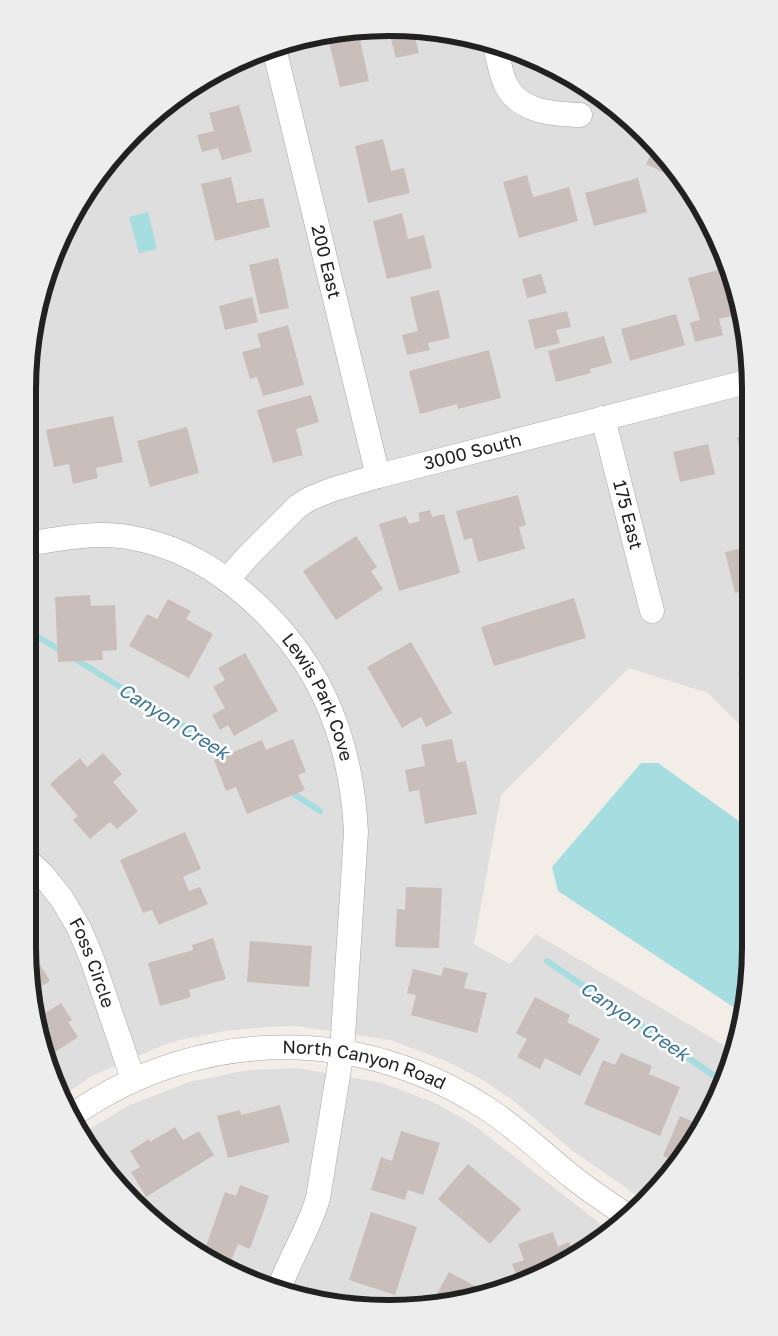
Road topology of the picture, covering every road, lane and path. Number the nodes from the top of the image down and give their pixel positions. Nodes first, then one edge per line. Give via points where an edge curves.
1 (497, 54) edge
2 (276, 55) edge
3 (580, 115) dead end
4 (742, 383) edge
5 (603, 418) junction
6 (378, 476) junction
7 (36, 543) edge
8 (227, 580) junction
9 (652, 612) dead end
10 (36, 868) edge
11 (342, 1051) junction
12 (133, 1079) junction
13 (78, 1112) edge
14 (622, 1212) edge
15 (282, 1283) edge

1 - 3 street via 505,82 517,100 540,111
2 - 6 street, 200 East
4 - 5 street, 3000 South
5 - 6 street, 3000 South
5 - 9 street, 175 East
6 - 8 street, 3000 South via 331,490 298,506
7 - 8 street, Lewis Park Cove via 80,536 133,538 181,552
8 - 11 street, Lewis Park Cove via 272,618 300,654 333,716 350,770 356,832
10 - 12 street, Foss Circle via 62,899 79,928
11 - 12 street, North Canyon Road via 288,1046 234,1050 174,1064
11 - 14 street, North Canyon Road via 395,1065 457,1090 493,1112 571,1176
11 - 15 street, Lewis Park Cove via 318,1198
12 - 13 street, North Canyon Road

